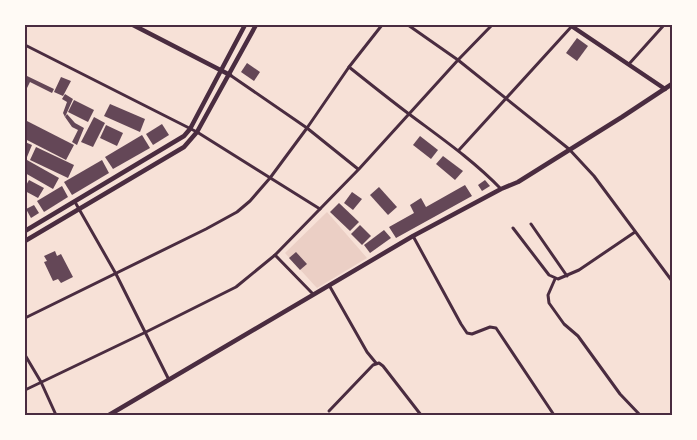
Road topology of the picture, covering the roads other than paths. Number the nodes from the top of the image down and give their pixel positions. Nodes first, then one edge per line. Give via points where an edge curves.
1 (133, 25) edge
2 (245, 25) edge
3 (256, 25) edge
4 (382, 25) edge
5 (408, 25) edge
6 (492, 25) edge
7 (664, 25) edge
8 (571, 26) edge
9 (25, 45) edge
10 (458, 60) junction
11 (629, 64) junction
12 (349, 67) junction
13 (221, 69) junction
14 (230, 75) junction
15 (672, 84) edge
16 (665, 89) junction
17 (504, 99) junction
18 (409, 114) junction
19 (307, 128) junction
20 (190, 129) junction
21 (197, 132) junction
22 (569, 149) junction
23 (459, 150) junction
24 (359, 169) junction
25 (270, 178) junction
26 (501, 189) junction
27 (75, 202) junction
28 (320, 209) junction
29 (80, 210) junction
30 (531, 224) dead end
31 (513, 228) dead end
32 (25, 230) edge
33 (635, 232) junction
34 (413, 236) junction
35 (25, 241) edge
36 (275, 255) junction
37 (116, 274) junction
38 (567, 276) junction
39 (554, 279) junction
40 (672, 281) edge
41 (329, 285) junction
42 (313, 294) junction
43 (25, 318) edge
44 (146, 332) junction
45 (25, 355) edge
46 (376, 363) junction
47 (169, 381) junction
48 (41, 382) junction
49 (25, 390) edge
50 (329, 411) dead end
51 (56, 415) edge
52 (109, 415) edge
53 (421, 415) edge
54 (554, 415) edge
55 (640, 415) edge

1 - 13 street
2 - 13 street
3 - 14 street
4 - 12 street
5 - 10 street
6 - 10 street
7 - 11 street
8 - 11 street
8 - 17 street
9 - 20 street
10 - 17 street
10 - 18 street
11 - 16 street
12 - 18 street
12 - 19 street
13 - 14 street
13 - 20 street
14 - 19 street
14 - 21 street
15 - 16 street
16 - 22 street
17 - 22 street
17 - 23 street
18 - 23 street
18 - 24 street
19 - 24 street
19 - 25 street
20 - 21 street
20 - 27 street via 179,140
21 - 25 street
21 - 29 street via 184,147
22 - 26 street via 518,182
22 - 33 street via 594,176
23 - 26 street
24 - 28 street
25 - 28 street
25 - 37 street via 237,212
26 - 34 street
27 - 29 street
27 - 32 street
28 - 36 street
29 - 35 street
29 - 37 street
30 - 38 street
31 - 39 street
33 - 38 street
33 - 40 street
34 - 41 street
34 - 54 street via 465,331 472,334 496,328
36 - 42 street
36 - 44 street via 228,292
37 - 43 street
37 - 44 street
38 - 39 street
39 - 55 street via 548,295 549,303
41 - 42 street
41 - 46 street
42 - 47 street
44 - 47 street
44 - 48 street
45 - 48 street
46 - 50 street
46 - 53 street via 383,366
47 - 52 street
48 - 49 street
48 - 51 street

